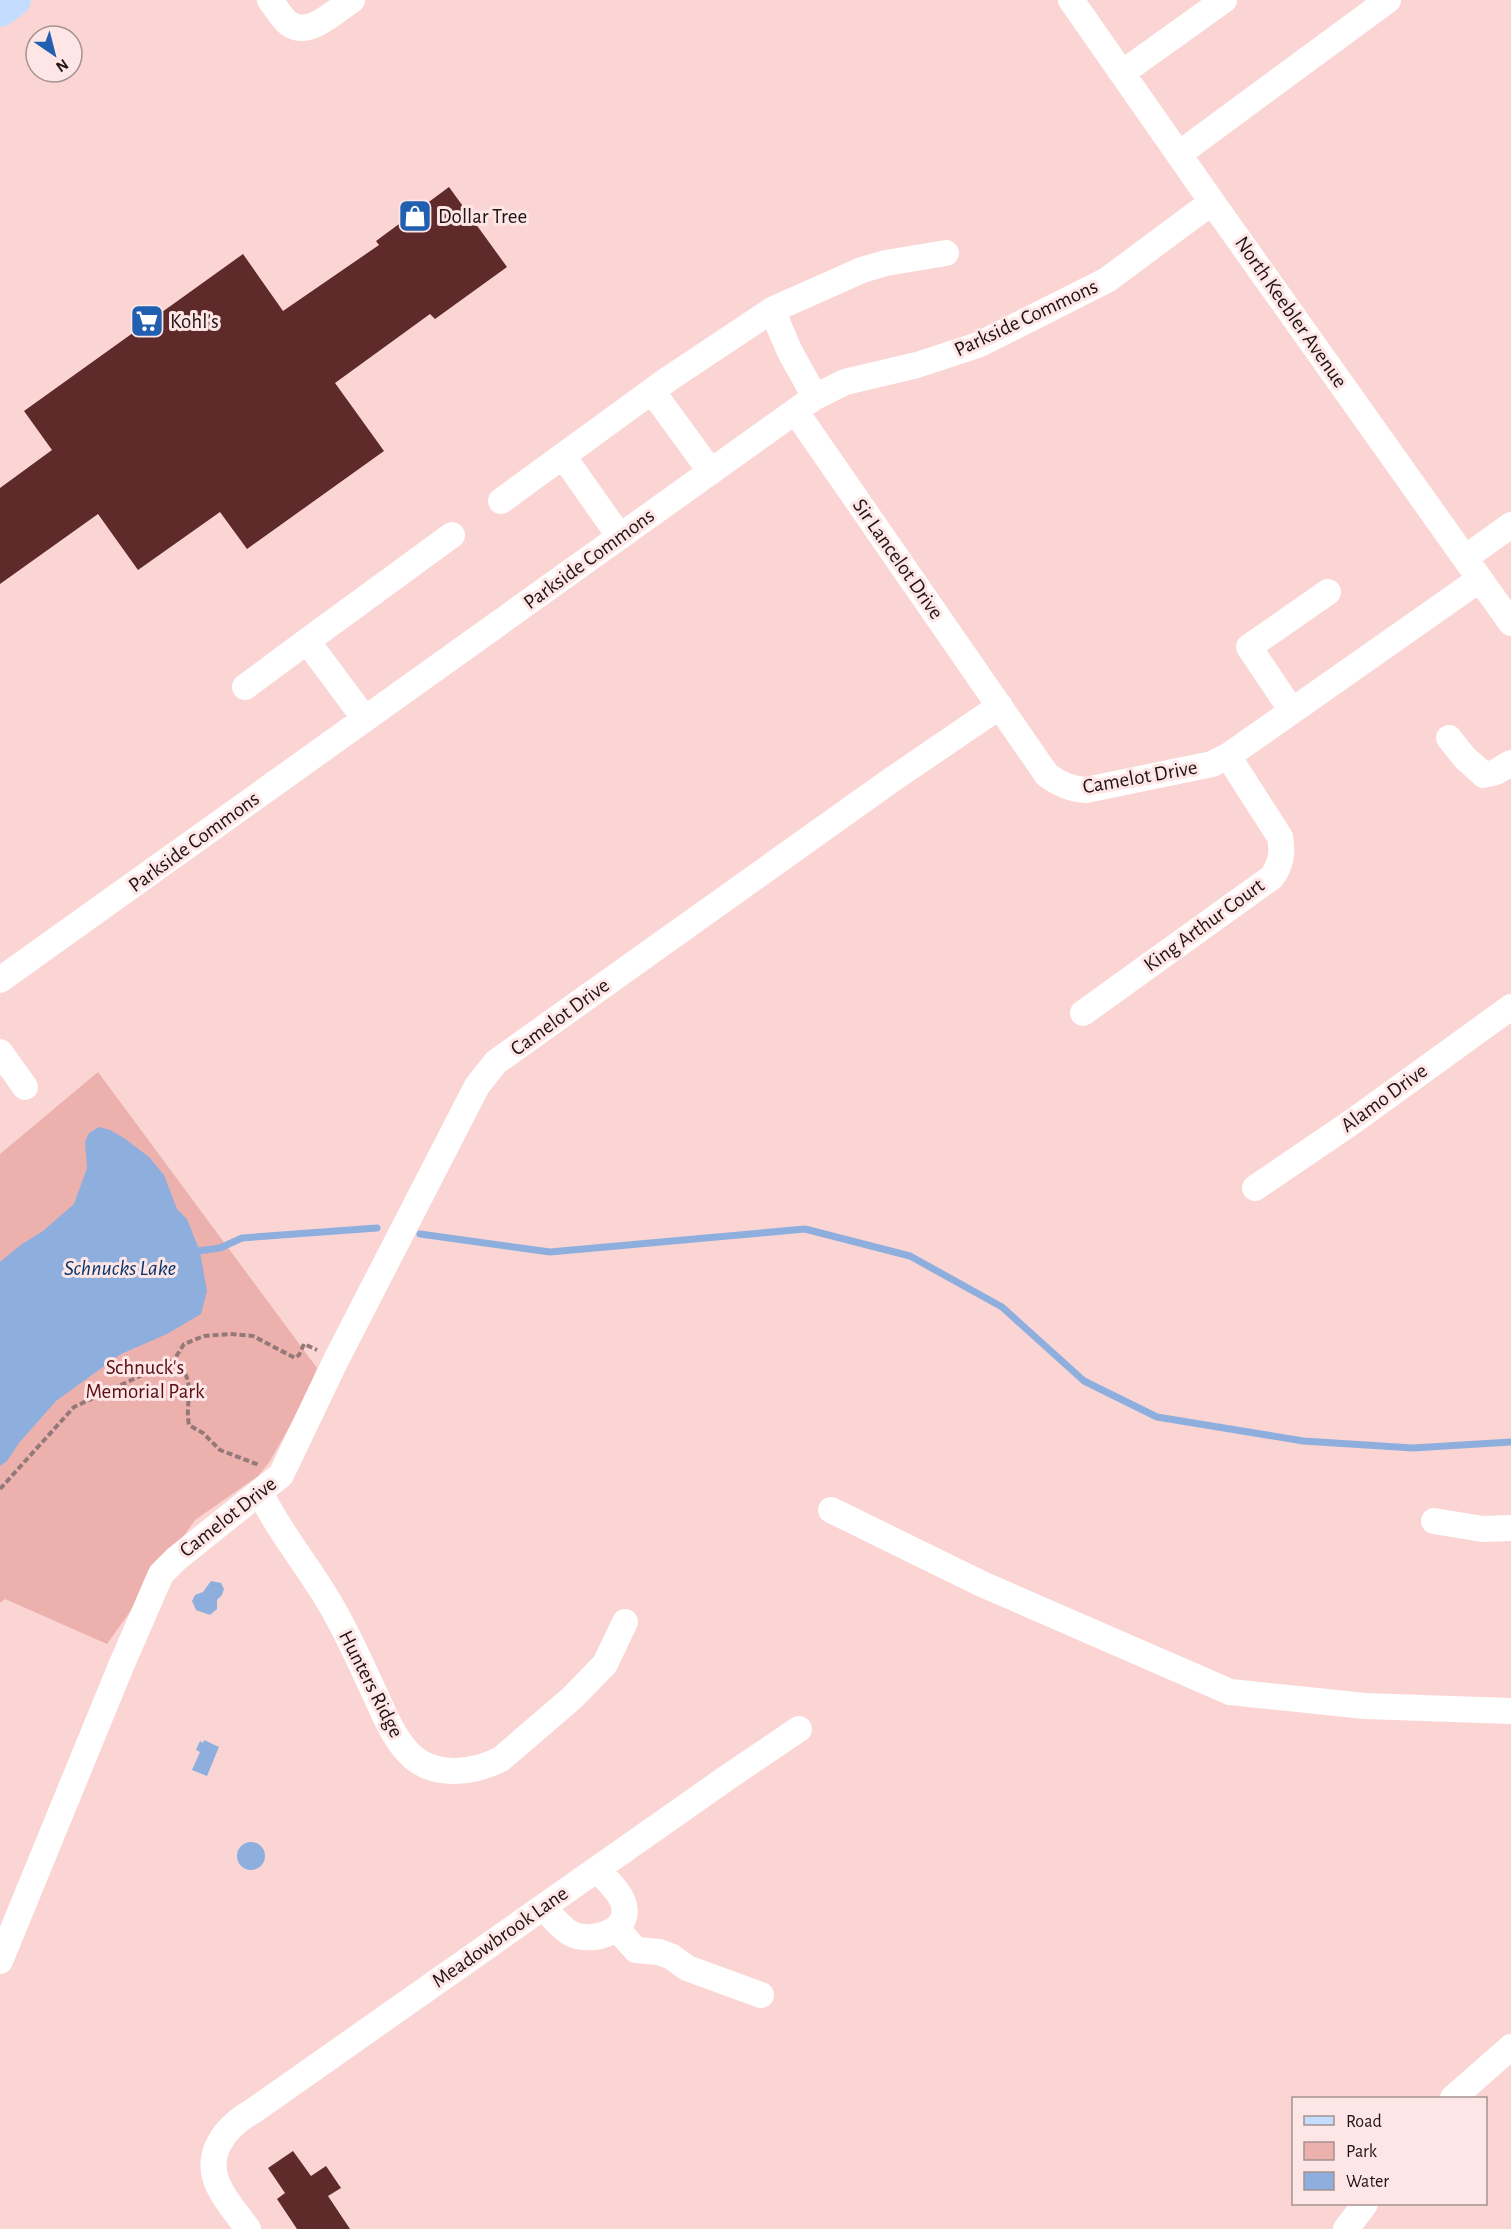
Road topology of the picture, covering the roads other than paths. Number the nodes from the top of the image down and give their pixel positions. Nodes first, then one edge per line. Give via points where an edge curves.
1 (15, 0) edge
2 (270, 0) edge
3 (352, 0) edge
4 (1224, 0) edge
5 (1388, 0) edge
6 (1082, 4) edge
7 (0, 11) edge
8 (1122, 73) junction
9 (1179, 154) junction
10 (1212, 202) junction
11 (946, 253) dead end
12 (772, 310) junction
13 (652, 391) junction
14 (806, 404) junction
15 (563, 456) junction
16 (711, 472) junction
17 (501, 501) dead end
18 (1511, 525) edge
19 (452, 535) dead end
20 (620, 537) junction
21 (1465, 558) junction
22 (1480, 579) junction
23 (1328, 592) dead end
24 (1511, 623) edge
25 (308, 641) junction
26 (245, 687) dead end
27 (1000, 706) junction
28 (1292, 711) junction
29 (365, 719) junction
30 (1449, 738) dead end
31 (1228, 756) junction
32 (1511, 763) edge
33 (0, 980) edge
34 (1511, 1007) edge
35 (1083, 1013) dead end
36 (0, 1052) edge
37 (25, 1087) dead end
38 (1255, 1188) dead end
39 (260, 1492) junction
40 (831, 1510) dead end
41 (1434, 1521) dead end
42 (1511, 1528) edge
43 (625, 1622) dead end
44 (1511, 1711) edge
45 (799, 1729) dead end
46 (597, 1869) junction
47 (543, 1907) junction
48 (616, 1928) junction
49 (0, 1961) edge
50 (761, 1995) dead end
51 (1511, 2047) edge
52 (1454, 2097) edge
53 (1364, 2205) edge
54 (249, 2229) edge
55 (1346, 2229) edge

1 - 7 main road
2 - 3 street via 290,24 302,29 315,25
4 - 8 street
5 - 9 street
6 - 8 street, North Keebler Avenue
8 - 9 street, North Keebler Avenue
9 - 10 street, North Keebler Avenue
10 - 14 street, Parkside Commons via 1107,280 978,345 917,365 844,381
10 - 21 street, North Keebler Avenue
11 - 12 street via 862,270
12 - 13 street
12 - 14 street, Sir Lancelot Drive
13 - 15 street
13 - 16 street
14 - 16 street, Parkside Commons
14 - 27 street, Sir Lancelot Drive
15 - 17 street
15 - 20 street
16 - 20 street, Parkside Commons
18 - 21 street
19 - 25 street
20 - 29 street, Parkside Commons
21 - 22 street, North Keebler Avenue
22 - 24 street, North Keebler Avenue
22 - 28 street, Camelot Drive
23 - 28 street via 1249,647
25 - 26 street
25 - 29 street
27 - 31 street, Camelot Drive via 1047,775 1074,789 1086,790 1212,764
27 - 39 street, Camelot Drive via 496,1062 477,1086 281,1475
28 - 31 street, Camelot Drive
29 - 33 street, Parkside Commons
30 - 32 street via 1484,775
31 - 35 street, King Arthur Court via 1280,837 1279,867 1272,877
34 - 38 street, Alamo Drive
36 - 37 street
39 - 43 street, Hunters Ridge via 327,1598 401,1743 425,1765 467,1770 501,1759 556,1713 605,1664
39 - 49 street, Camelot Drive via 161,1574
40 - 44 street via 981,1584 1230,1692 1365,1706
41 - 42 street via 1483,1529
45 - 46 street, Meadowbrook Lane
46 - 47 street, Meadowbrook Lane
46 - 48 street via 624,1903 621,1924
47 - 48 street via 569,1933 580,1937 605,1935
47 - 54 street, Meadowbrook Lane via 235,2121 224,2133 215,2157 215,2174 219,2187
48 - 50 street via 636,1950 659,1952 687,1968
51 - 52 street
53 - 55 street

